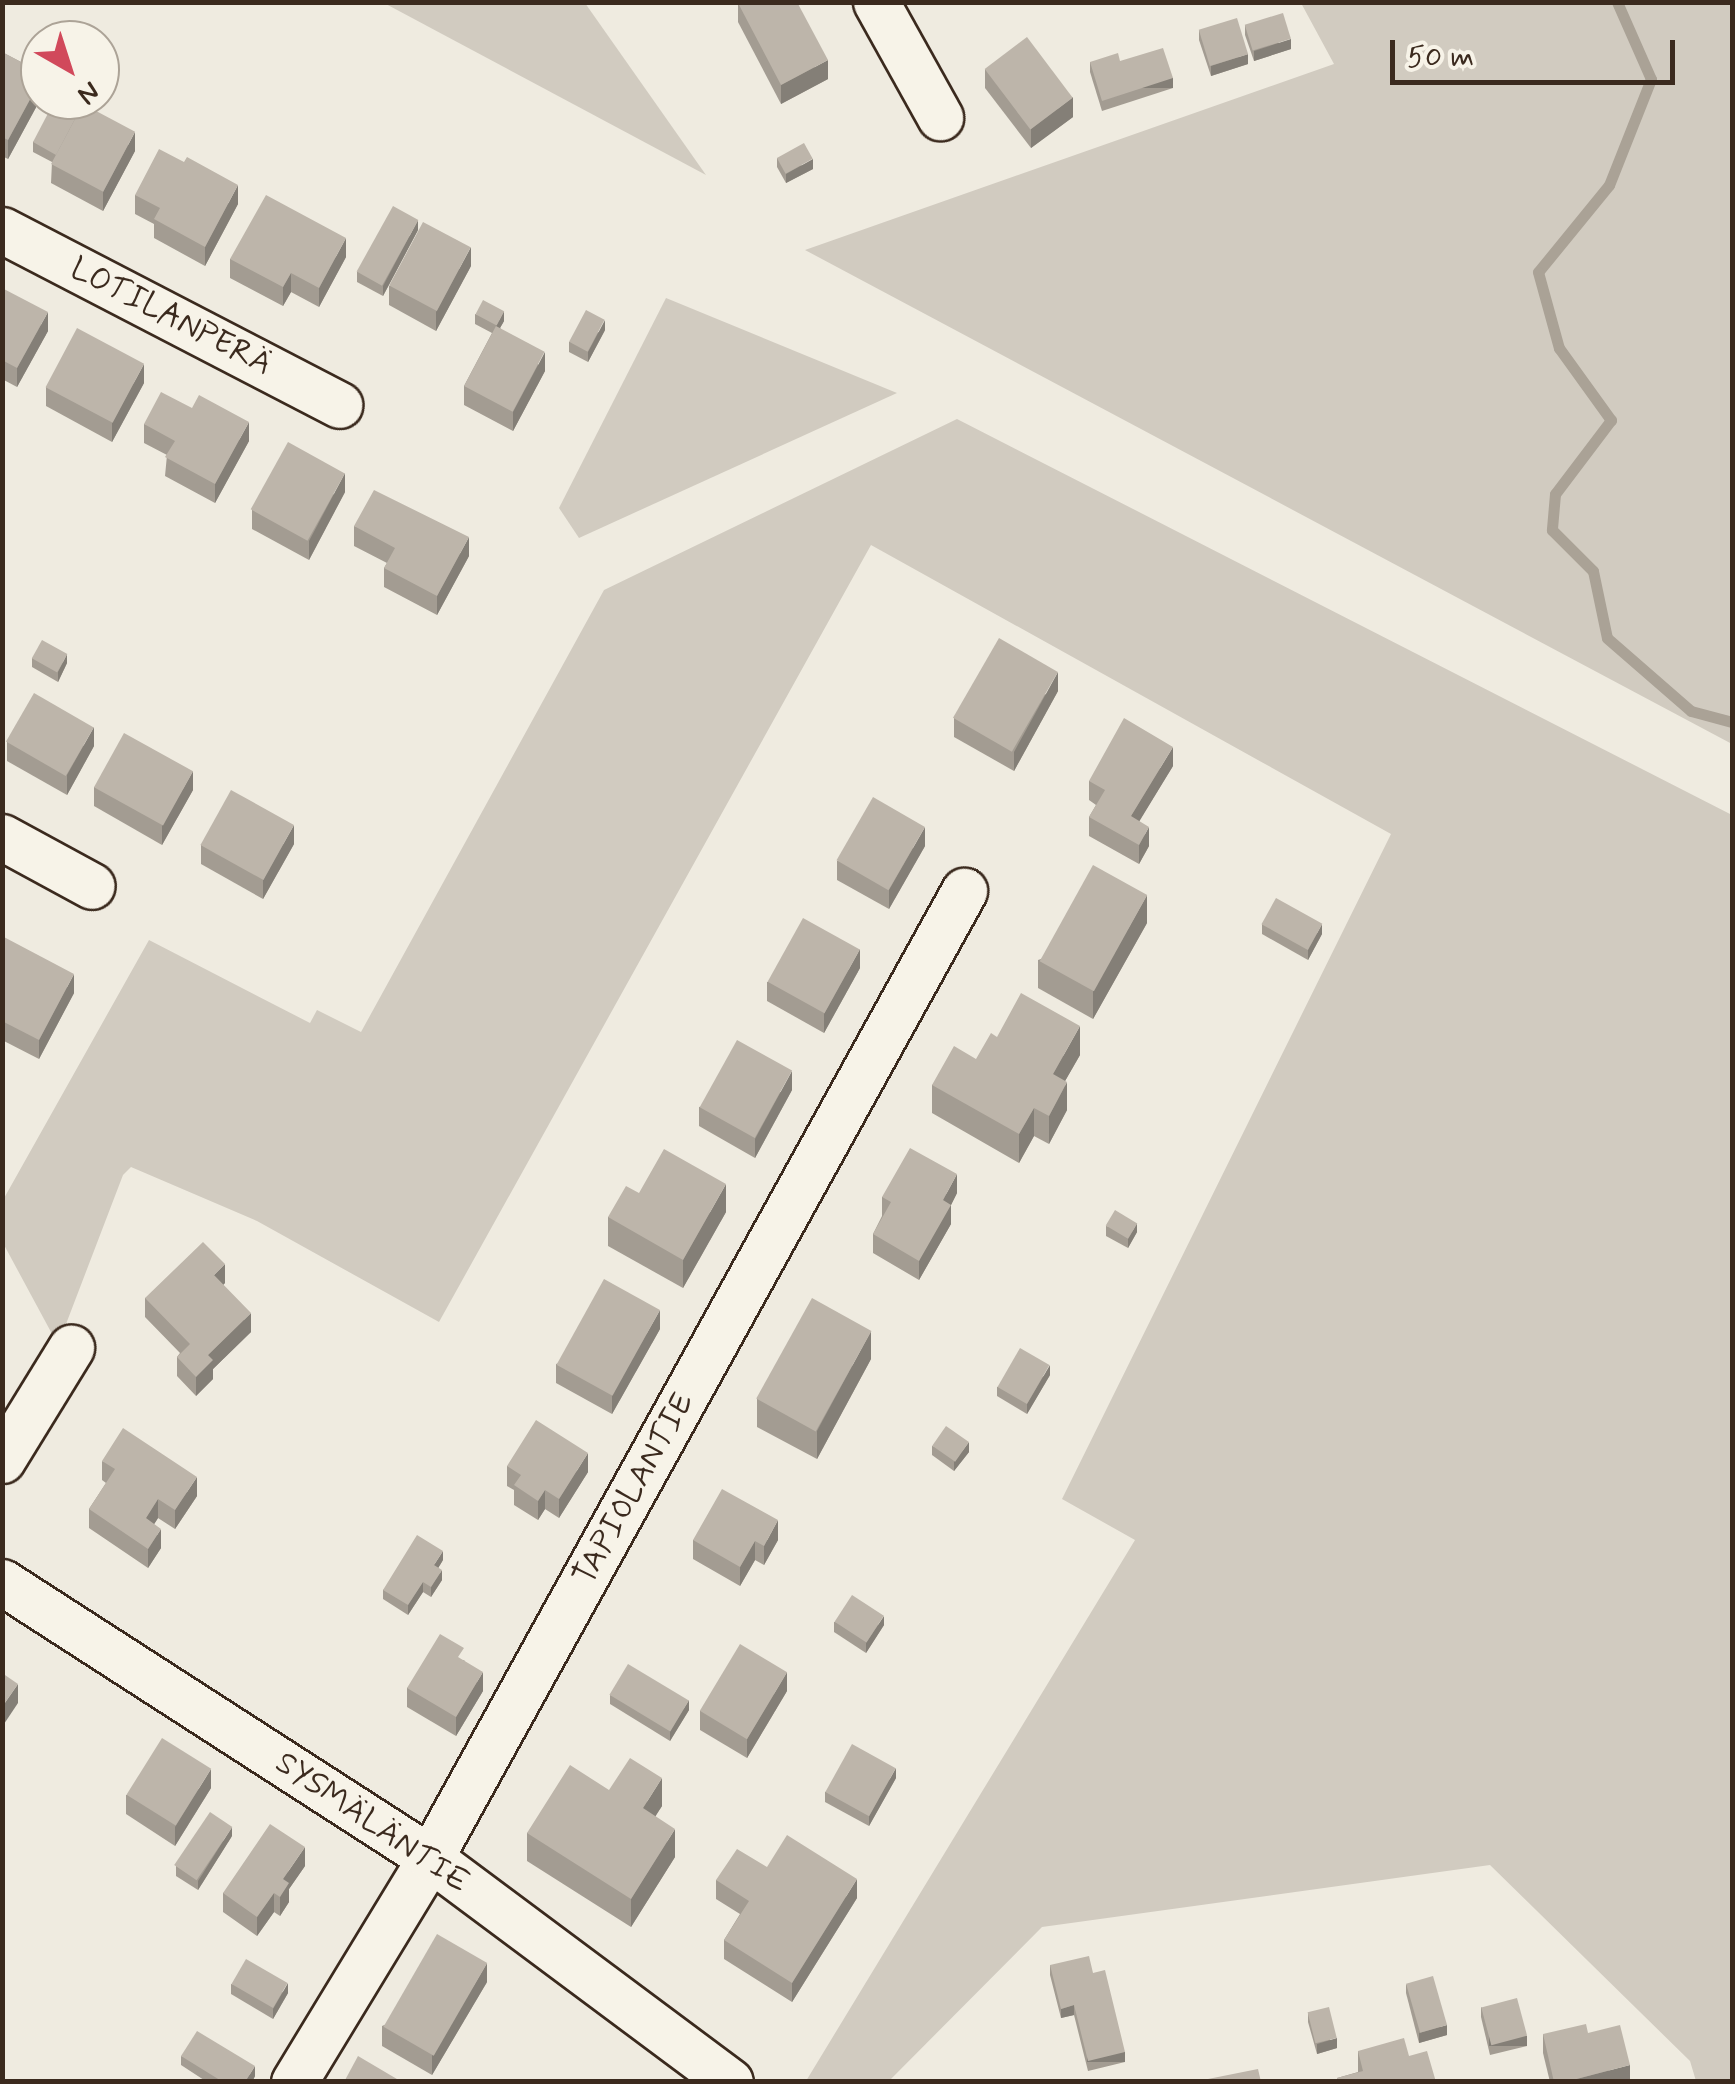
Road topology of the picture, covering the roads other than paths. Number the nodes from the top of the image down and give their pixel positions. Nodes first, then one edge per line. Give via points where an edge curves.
1 (876, 2) edge
2 (940, 117) dead end
3 (2, 230) edge
4 (339, 405) dead end
5 (2, 837) edge
6 (92, 886) dead end
7 (964, 891) dead end
8 (71, 1348) dead end
9 (2, 1460) edge
10 (2, 1582) edge
11 (430, 1858) junction
12 (294, 2082) edge
13 (730, 2082) edge

1 - 2 street
3 - 4 street, LOTILANPERÄ
5 - 6 street
7 - 11 street, TAPIOLANTIE
8 - 9 street
10 - 11 street, SYSMÄLÄNTIE
11 - 12 street, TAPIOLANTIE
11 - 13 street, SYSMÄLÄNTIE

